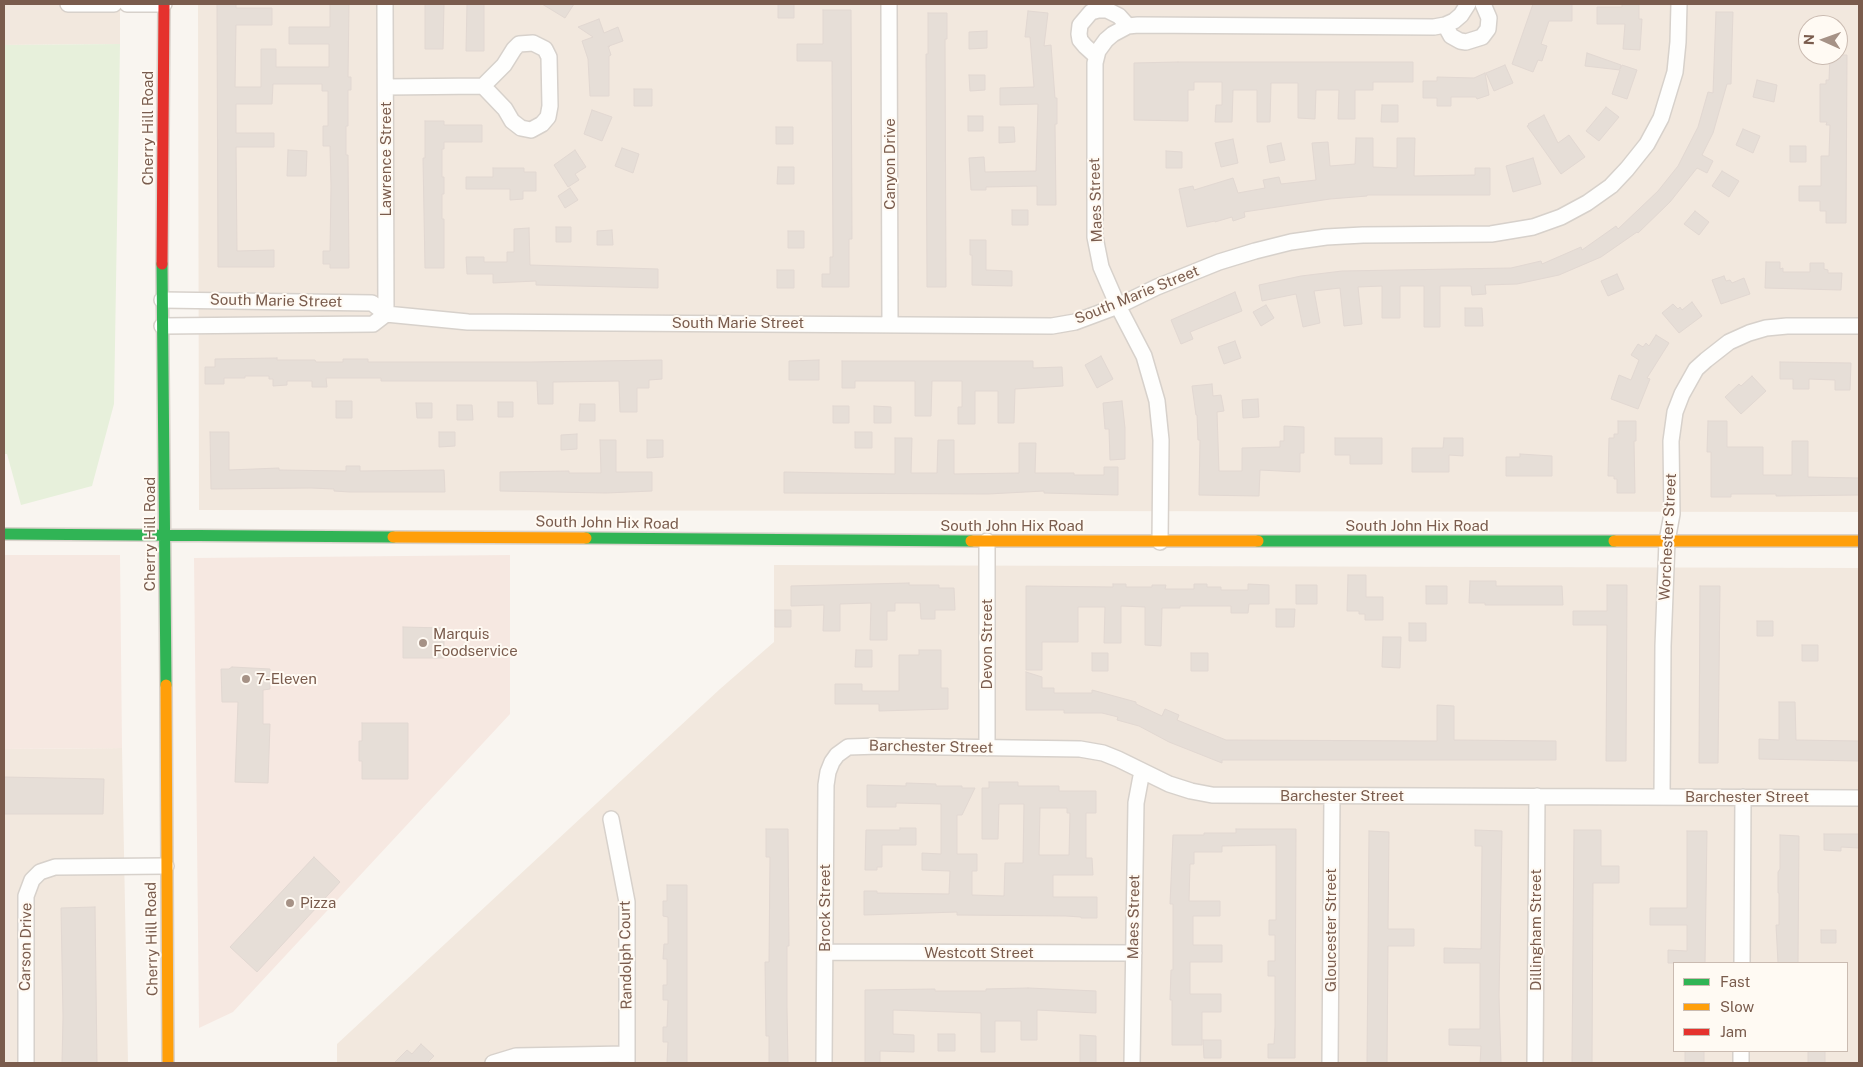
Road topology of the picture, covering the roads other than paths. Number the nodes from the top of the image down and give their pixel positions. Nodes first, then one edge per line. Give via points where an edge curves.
1 (68, 4) edge
2 (114, 4) edge
3 (126, 4) edge
4 (164, 4) edge
5 (385, 4) edge
6 (889, 4) edge
7 (1468, 4) edge
8 (1483, 4) edge
9 (1679, 4) edge
10 (1444, 25) junction
11 (1128, 26) junction
12 (1096, 56) junction
13 (483, 86) junction
14 (386, 87) junction
15 (162, 300) junction
16 (1118, 306) junction
17 (386, 314) junction
18 (890, 324) junction
19 (162, 326) junction
20 (1859, 326) edge
21 (4, 534) edge
22 (165, 536) junction
23 (987, 541) junction
24 (1667, 541) junction
25 (1859, 541) edge
26 (1160, 542) junction
27 (987, 748) junction
28 (837, 755) joint
29 (1142, 771) junction
30 (1332, 796) junction
31 (1537, 796) junction
32 (1662, 797) junction
33 (1743, 797) junction
34 (1859, 798) edge
35 (611, 819) dead end
36 (166, 866) junction
37 (825, 952) junction
38 (1134, 954) junction
39 (1742, 962) edge
40 (627, 1059) edge
41 (26, 1063) edge
42 (168, 1063) edge
43 (493, 1063) edge
44 (824, 1063) edge
45 (1132, 1063) edge
46 (1330, 1063) edge
47 (1535, 1063) edge

1 - 2 street
3 - 4 street
4 - 15 street, Cherry Hill Road
5 - 14 street, Lawrence Street
6 - 18 street, Canyon Drive
7 - 10 street via 1461,15
8 - 10 street via 1489,18 1488,29 1482,37 1460,41 1451,36
9 - 16 street, South Marie Street via 1675,72 1661,118 1628,169 1587,203 1533,227 1491,234 1362,235 1291,242 1219,262
10 - 11 street
11 - 12 street via 1106,40
11 - 12 street via 1107,10 1091,12 1080,25 1079,34 1080,40
12 - 16 street, Maes Street via 1095,236 1101,267
13 - 13 street via 512,121 520,128 532,130 548,117 550,106 546,50 533,43 520,44
13 - 14 street
14 - 17 street, Lawrence Street
15 - 17 street, South Marie Street via 372,303
15 - 19 street, Cherry Hill Road
16 - 18 street, South Marie Street via 1076,322 1052,326
16 - 26 street, Maes Street via 1144,356 1157,401 1161,440
17 - 18 street, South Marie Street via 468,322
17 - 19 street, South Marie Street via 373,324
19 - 22 street, Cherry Hill Road
20 - 24 street, Worchester Street via 1787,326 1749,332 1728,342 1696,369 1682,394 1672,426 1672,514
21 - 22 street, South John Hix Road
22 - 23 street, South John Hix Road
22 - 36 street, Cherry Hill Road
23 - 26 street, South John Hix Road
23 - 27 street, Devon Street
24 - 25 street, South John Hix Road
24 - 26 street, South John Hix Road
24 - 32 street, Worchester Street
27 - 28 street, Barchester Street via 854,746
27 - 29 street, Barchester Street via 1080,749 1103,753
28 - 37 street, Brock Street via 828,772 826,785
29 - 30 street, Barchester Street via 1169,784 1212,795
29 - 38 street, Maes Street via 1136,803
30 - 31 street, Barchester Street
30 - 46 street, Gloucester Street
31 - 32 street, Barchester Street
31 - 47 street, Dillingham Street
32 - 33 street, Barchester Street
33 - 34 street, Barchester Street
33 - 39 street
35 - 40 street, Randolph Court via 627,902
36 - 41 street, Carson Drive via 55,867 40,872 32,880 26,896
36 - 42 street, Cherry Hill Road
37 - 38 street, Westcott Street
37 - 44 street, Brock Street
38 - 45 street, Maes Street
40 - 43 street via 524,1055

